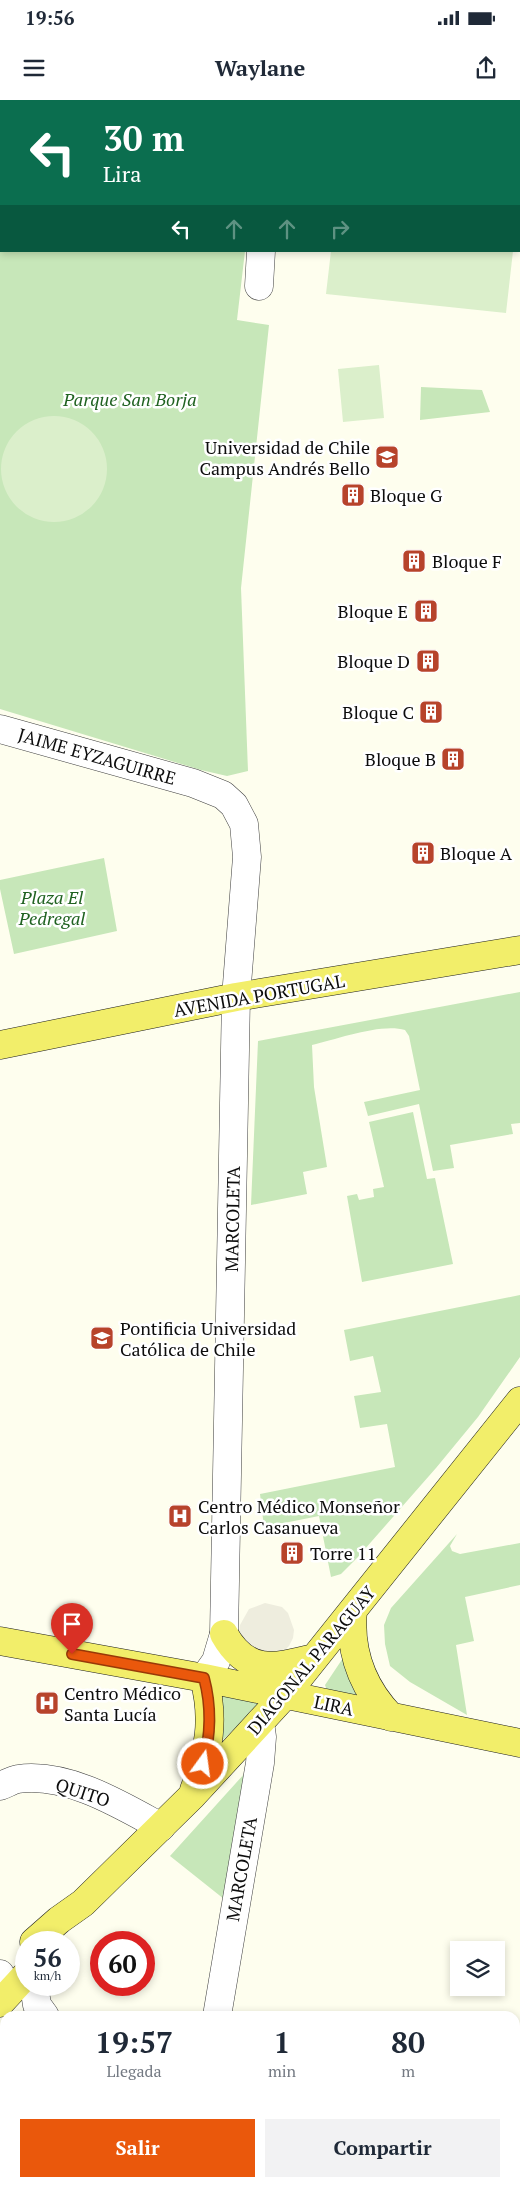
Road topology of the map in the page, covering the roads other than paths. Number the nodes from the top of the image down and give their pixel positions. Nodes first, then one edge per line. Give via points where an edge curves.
1 (260, 252) edge
2 (259, 286) dead end
3 (0, 729) edge
4 (194, 783) joint
5 (520, 950) edge
6 (236, 998) junction
7 (0, 1045) edge
8 (520, 1401) edge
9 (353, 1610) junction
10 (224, 1634) junction
11 (0, 1641) edge
12 (314, 1658) junction
13 (204, 1678) junction
14 (285, 1695) junction
15 (391, 1717) junction
16 (260, 1722) junction
17 (520, 1743) edge
18 (0, 1786) edge
19 (192, 1796) junction
20 (161, 1827) junction
21 (83, 1903) junction
22 (46, 1931) edge
23 (64, 1931) edge
24 (15, 1961) edge
25 (0, 1975) edge
26 (15, 1987) edge
27 (36, 1996) edge
28 (0, 2003) edge
29 (41, 2011) edge
30 (218, 2011) edge

1 - 2 street
3 - 4 street, JAIME EYZAGUIRRE
4 - 6 street, MARCOLETA via 223,795 234,805 244,824 247,857
5 - 6 main road, AVENIDA PORTUGAL
6 - 7 main road, AVENIDA PORTUGAL
6 - 10 street, MARCOLETA
8 - 9 main road, DIAGONAL PARAGUAY
9 - 12 main road, DIAGONAL PARAGUAY
9 - 15 main road via 353,1644 359,1668 367,1687
10 - 12 main road via 237,1653 260,1666 278,1666
10 - 13 street, MARCOLETA via 216,1661
11 - 13 main road, LIRA
12 - 14 main road, DIAGONAL PARAGUAY
13 - 14 main road, LIRA
13 - 19 main road via 210,1708 210,1737
14 - 15 main road, LIRA
14 - 16 main road, DIAGONAL PARAGUAY
15 - 17 main road, LIRA
16 - 19 main road, DIAGONAL PARAGUAY
16 - 30 street, MARCOLETA via 260,1763
18 - 20 street, QUITO via 18,1779 89,1790
19 - 20 main road, DIAGONAL PARAGUAY
20 - 21 main road, DIAGONAL PARAGUAY
21 - 22 main road, DIAGONAL PARAGUAY
21 - 23 main road, DIAGONAL PARAGUAY
24 - 25 main road
26 - 28 main road
27 - 29 street

